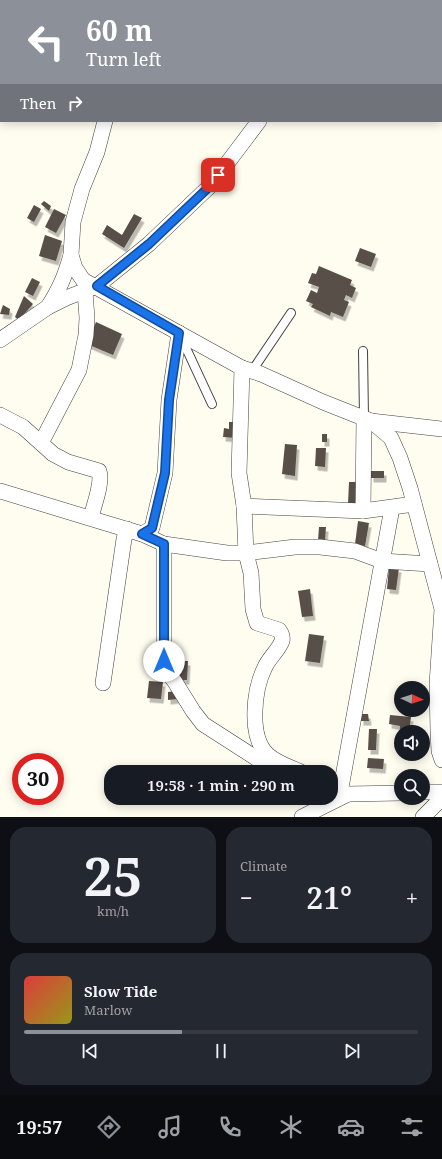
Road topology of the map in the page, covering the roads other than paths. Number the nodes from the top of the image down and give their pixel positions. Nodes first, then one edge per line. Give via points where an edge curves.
1 (105, 122) edge
2 (258, 122) edge
3 (71, 255) junction
4 (91, 289) junction
5 (48, 306) junction
6 (291, 313) dead end
7 (179, 333) junction
8 (0, 340) edge
9 (363, 351) dead end
10 (247, 370) junction
11 (212, 404) dead end
12 (0, 415) edge
13 (368, 419) junction
14 (442, 429) edge
15 (41, 444) junction
16 (0, 490) edge
17 (414, 504) junction
18 (244, 506) junction
19 (392, 508) junction
20 (363, 511) junction
21 (91, 518) junction
22 (127, 529) junction
23 (142, 534) junction
24 (164, 544) junction
25 (246, 553) junction
26 (382, 560) junction
27 (430, 564) junction
28 (103, 683) dead end
29 (442, 760) edge
30 (267, 765) edge
31 (286, 765) edge
32 (338, 787) edge
33 (338, 792) edge
34 (394, 792) edge
35 (430, 792) edge
36 (442, 792) edge
37 (442, 799) edge
38 (319, 805) edge
39 (302, 817) edge
40 (423, 817) edge

1 - 3 street via 98,152 82,189 73,222
2 - 4 street via 210,186 149,244
3 - 4 street via 75,268
3 - 5 street via 59,289
4 - 5 street
4 - 7 street
4 - 15 street via 86,335 78,370
5 - 8 street
6 - 10 lane
7 - 10 street
7 - 11 lane
7 - 23 street via 169,400 165,473 152,528
9 - 13 lane
10 - 13 street
10 - 18 street via 239,473
12 - 15 street via 23,427
13 - 14 street
13 - 17 street via 391,438
13 - 20 street
15 - 21 street via 68,462 99,471 99,488
16 - 21 street
17 - 19 street
17 - 27 street
18 - 20 street
18 - 25 street
19 - 20 street
19 - 26 street
21 - 22 street
22 - 23 street
22 - 28 street
23 - 24 street
24 - 25 street via 226,553
24 - 30 street via 164,661 167,671 203,724
25 - 26 street via 295,547 320,547 355,551
25 - 31 street via 257,623 279,630 282,637 260,678 256,734 267,755
26 - 27 street
26 - 32 street
27 - 29 street via 442,609 437,691 438,745
33 - 34 street
35 - 36 street
37 - 40 street
38 - 39 street

